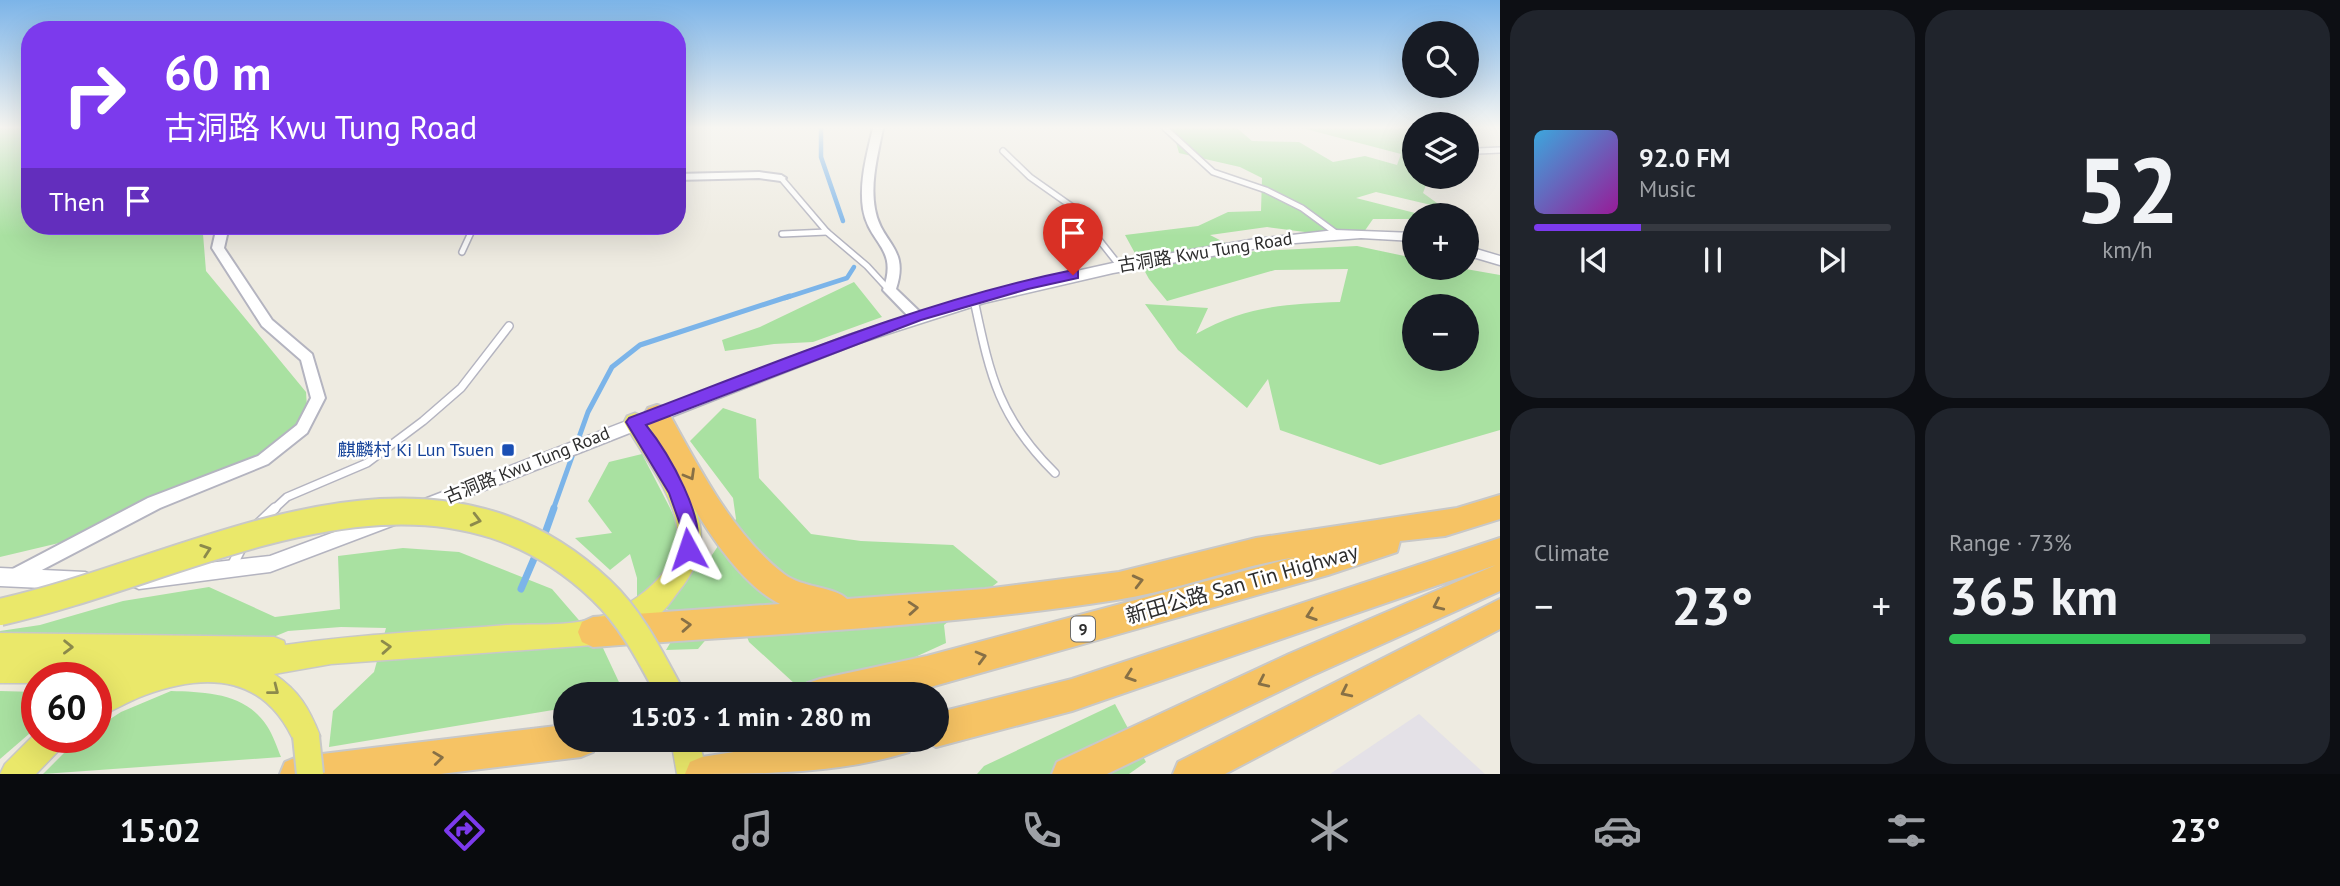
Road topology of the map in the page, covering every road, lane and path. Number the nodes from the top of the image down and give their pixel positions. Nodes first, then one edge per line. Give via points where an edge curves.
1 (872, 164) edge
2 (1017, 164) edge
3 (1204, 164) edge
4 (686, 177) edge
5 (781, 178) joint
6 (827, 232) junction
7 (1336, 233) junction
8 (782, 234) dead end
9 (221, 235) edge
10 (470, 235) edge
11 (1402, 236) edge
12 (462, 252) dead end
13 (1479, 254) edge
14 (1500, 261) edge
15 (1119, 265) junction
16 (889, 289) junction
17 (974, 299) junction
18 (916, 316) junction
19 (509, 326) dead end
20 (646, 419) junction
21 (1055, 473) dead end
22 (1500, 507) edge
23 (1459, 520) junction
24 (1500, 551) edge
25 (230, 570) junction
26 (1500, 577) edge
27 (5, 578) edge
28 (868, 611) junction
29 (0, 612) edge
30 (1500, 613) edge
31 (593, 632) junction
32 (0, 646) edge
33 (331, 651) junction
34 (221, 669) junction
35 (0, 670) edge
36 (186, 670) junction
37 (665, 682) edge
38 (878, 682) edge
39 (112, 697) edge
40 (1170, 726) junction
41 (949, 727) edge
42 (553, 743) edge
43 (687, 752) edge
44 (846, 752) edge
45 (297, 774) edge
46 (310, 774) edge
47 (691, 774) edge
48 (702, 774) edge
49 (1069, 774) edge
50 (1088, 774) edge
51 (1189, 774) edge

1 - 16 street via 870,216 892,254 897,274
2 - 15 lane via 1074,208
3 - 7 lane via 1213,172 1302,208
4 - 5 street
5 - 6 lane
6 - 8 lane
6 - 16 lane
7 - 11 street, 古洞路 Kwu Tung Road
7 - 15 street, 古洞路 Kwu Tung Road
9 - 27 street via 218,248 267,323 307,358 318,398 302,429 263,460 154,503
10 - 12 lane
13 - 14 street
15 - 17 street, 古洞路 Kwu Tung Road
16 - 18 street
17 - 18 street, 古洞路 Kwu Tung Road
17 - 21 lane via 998,400 1029,450
18 - 20 street, 古洞路 Kwu Tung Road
19 - 25 lane via 461,388 423,421 367,463 287,497 268,513 245,541
20 - 25 street, 古洞路 Kwu Tung Road via 342,539 270,564
20 -> 28 highway via 771,583 806,602
20 - 31 main road via 643,432 677,492 690,527 688,549 680,571 649,607
22 - 23 highway, 新田公路 San Tin Highway / 9
28 -> 23 highway via 985,603 1119,586 1256,551
38 -> 23 highway, 新田公路 San Tin Highway / 9 via 1328,562
24 -> 41 highway via 1072,695
25 - 27 street, 古洞路 Kwu Tung Road via 109,582
26 -> 40 highway
31 -> 28 highway
29 -> 37 main road, bridge via 83,591 310,519 379,510 445,513 521,534 564,557 608,595 641,637
30 -> 51 highway
33 -> 31 main road
32 -> 33 main road
33 - 34 main road
34 - 36 main road
34 -> 46 main road, bridge via 266,683 283,696 306,736
35 - 36 main road
36 - 39 main road via 156,677
40 - 49 highway
40 - 50 highway
45 -> 42 highway
43 - 47 main road
44 - 48 highway

